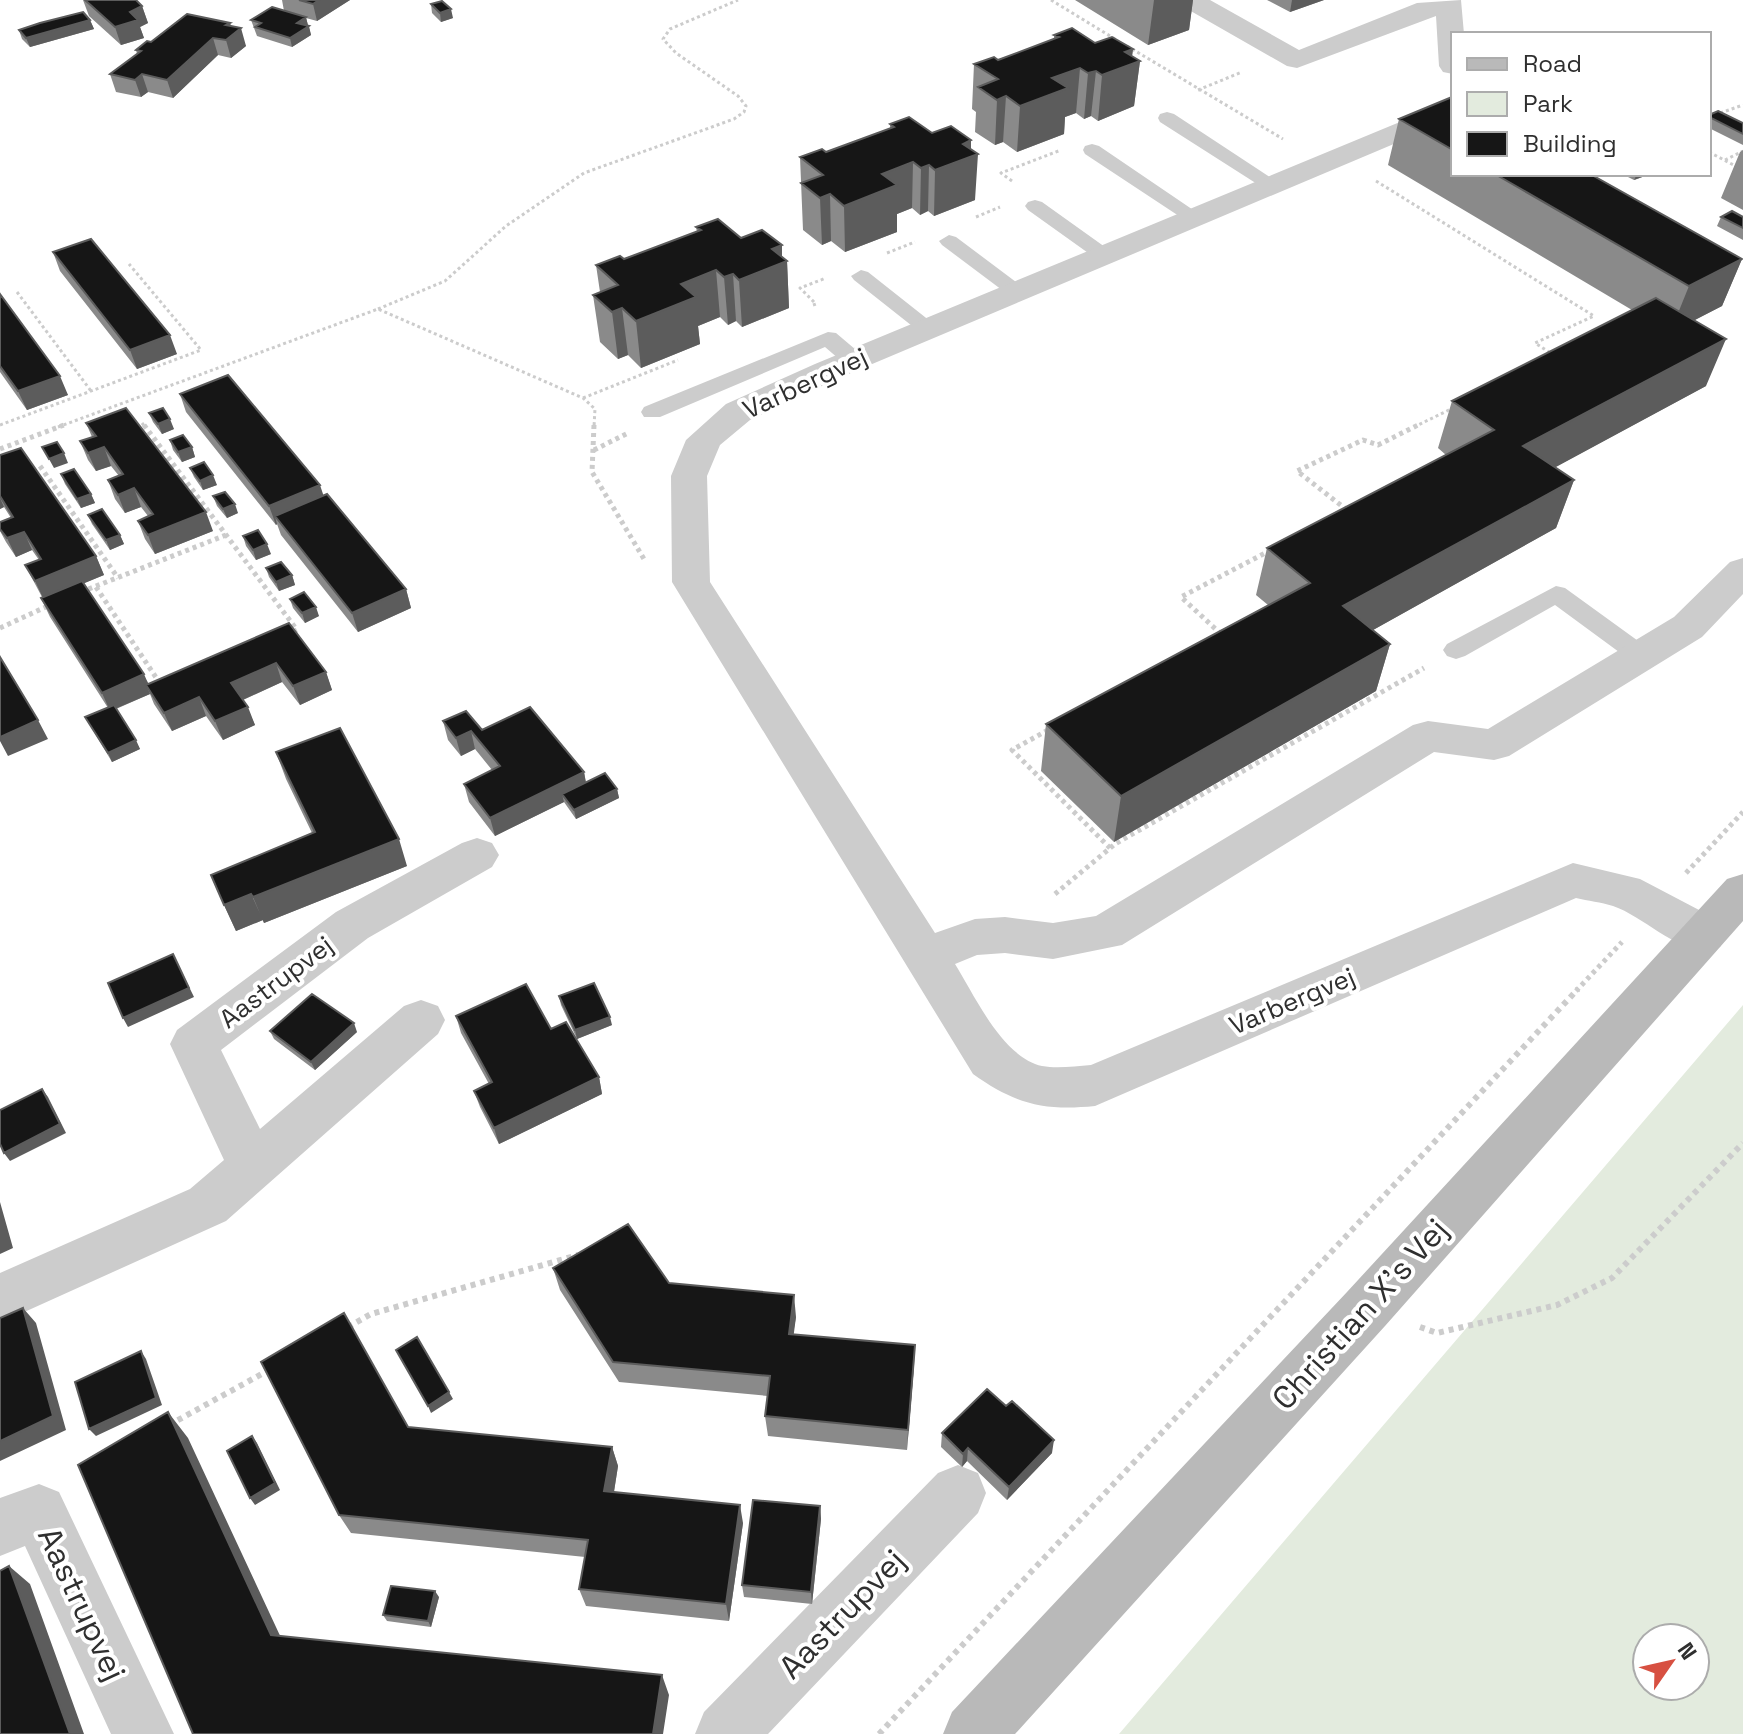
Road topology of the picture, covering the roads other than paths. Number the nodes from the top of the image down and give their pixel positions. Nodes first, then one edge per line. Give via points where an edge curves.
1 (1191, 0) edge
2 (1448, 3) edge
3 (1451, 41) edge
4 (1451, 110) edge
5 (1167, 118) dead end
6 (1083, 148) road end
7 (1272, 185) junction
8 (1035, 206) dead end
9 (1195, 218) junction
10 (949, 241) dead end
11 (1105, 256) junction
12 (861, 276) dead end
13 (1017, 292) junction
14 (928, 329) junction
15 (854, 360) junction
16 (652, 412) dead end
17 (1743, 571) edge
18 (1456, 650) road end
19 (1643, 657) junction
20 (477, 855) dead end
21 (1743, 891) edge
22 (1704, 934) junction
23 (927, 955) junction
24 (421, 1020) dead end
25 (253, 1167) junction
26 (0, 1299) edge
27 (958, 1493) dead end
28 (0, 1527) edge
29 (143, 1734) edge
30 (726, 1734) edge
31 (974, 1734) edge

1 - 2 street via 1297,60
2 - 3 street
4 - 7 street, Varbergvej
5 - 7 lane
6 - 9 lane
7 - 9 street, Varbergvej
8 - 11 lane
9 - 11 street, Varbergvej
10 - 13 lane
11 - 13 street, Varbergvej
12 - 14 lane
13 - 14 street, Varbergvej
14 - 15 street, Varbergvej
15 - 16 lane via 828,338
15 - 23 street, Varbergvej via 738,412 704,440 689,476 691,582
17 - 19 street via 1688,627
18 - 19 lane via 1556,594
19 - 23 street via 1494,745 1428,736 1106,932 1053,941 975,937
20 - 25 street, Aastrupvej via 352,925 194,1044
21 - 22 street, Christian X's Vej
22 - 23 street, Varbergvej via 1624,891 1573,880 1095,1085 1048,1089 1019,1081 990,1060
22 - 31 street, Christian X's Vej
24 - 25 street
25 - 26 street via 208,1205
27 - 30 street, Aastrupvej
28 - 29 street, Aastrupvej via 39,1512

